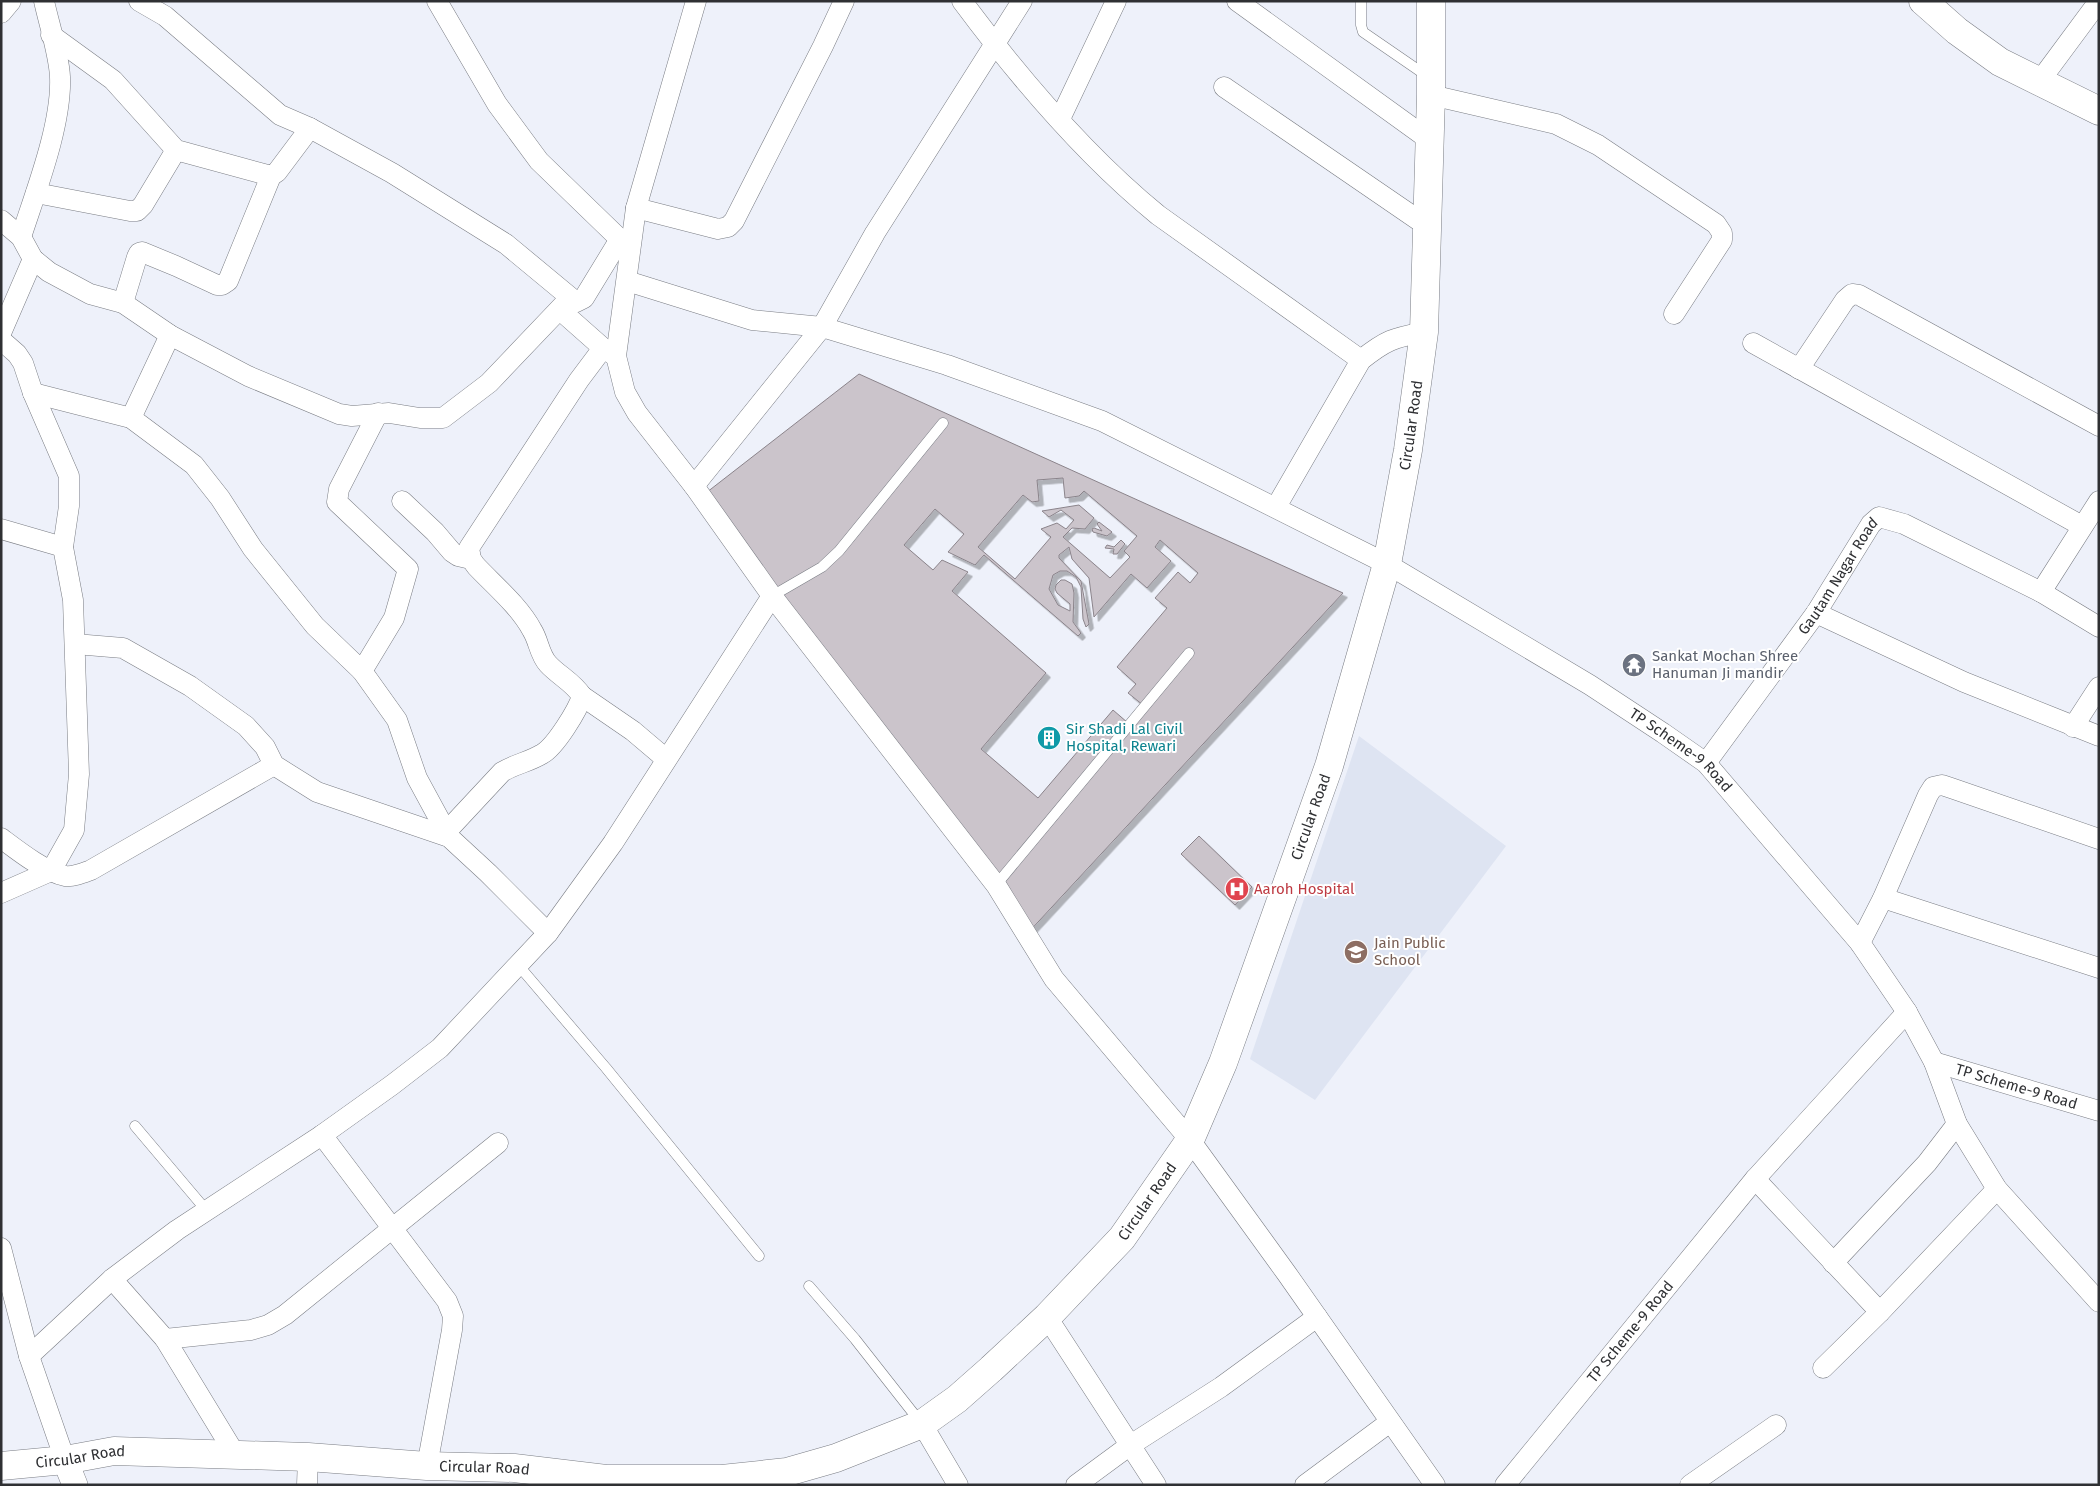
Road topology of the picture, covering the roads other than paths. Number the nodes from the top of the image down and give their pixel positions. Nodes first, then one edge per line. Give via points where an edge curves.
1 (11, 1) edge
2 (44, 1) edge
3 (139, 1) edge
4 (437, 1) edge
5 (696, 1) edge
6 (844, 1) edge
7 (962, 1) edge
8 (1022, 1) edge
9 (1116, 1) edge
10 (1237, 1) edge
11 (1361, 1) edge
12 (1431, 1) edge
13 (1923, 1) edge
14 (2099, 1) edge
15 (1, 13) edge
16 (51, 35) junction
17 (994, 44) junction
18 (2039, 82) junction
19 (1224, 87) dead end
20 (1431, 87) junction
21 (2099, 111) edge
22 (1060, 119) junction
23 (310, 128) junction
24 (1428, 139) junction
25 (176, 150) junction
26 (271, 176) junction
27 (36, 193) junction
28 (636, 208) junction
29 (1, 220) edge
30 (1427, 226) junction
31 (22, 236) junction
32 (625, 244) junction
33 (33, 258) junction
34 (627, 281) junction
35 (123, 303) junction
36 (565, 304) junction
37 (1674, 314) dead end
38 (822, 327) junction
39 (1424, 332) junction
40 (1, 333) edge
41 (170, 335) junction
42 (1, 340) edge
43 (1753, 343) dead end
44 (609, 352) junction
45 (1362, 360) junction
46 (1799, 369) junction
47 (33, 393) junction
48 (378, 413) junction
49 (131, 418) junction
50 (943, 423) dead end
51 (2099, 426) edge
52 (694, 486) junction
53 (402, 501) dead end
54 (2099, 501) edge
55 (1276, 507) junction
56 (2082, 526) junction
57 (1, 529) edge
58 (63, 547) junction
59 (471, 559) junction
60 (1387, 564) junction
61 (2041, 592) junction
62 (772, 596) junction
63 (1816, 613) junction
64 (2099, 627) edge
65 (75, 644) junction
66 (1189, 654) dead end
67 (362, 671) junction
68 (2099, 688) edge
69 (582, 696) junction
70 (2073, 728) junction
71 (2099, 736) edge
72 (666, 759) junction
73 (1706, 763) junction
74 (274, 765) junction
75 (448, 834) junction
76 (1, 838) edge
77 (2099, 839) edge
78 (51, 871) junction
79 (996, 885) junction
80 (1, 893) edge
81 (1883, 898) junction
82 (548, 933) junction
83 (1860, 943) junction
84 (518, 966) junction
85 (2099, 968) edge
86 (1907, 1012) junction
87 (1934, 1062) junction
88 (2099, 1111) edge
89 (1958, 1124) junction
90 (135, 1126) dead end
91 (322, 1134) junction
92 (1190, 1140) junction
93 (498, 1143) dead end
94 (1755, 1179) junction
95 (1997, 1189) junction
96 (206, 1210) junction
97 (391, 1228) junction
98 (1, 1248) edge
99 (759, 1256) dead end
100 (1834, 1263) junction
101 (112, 1279) junction
102 (809, 1286) dead end
103 (2099, 1302) edge
104 (1880, 1312) junction
105 (1046, 1317) junction
106 (1317, 1317) junction
107 (165, 1339) junction
108 (29, 1356) junction
109 (1823, 1368) dead end
110 (1390, 1422) junction
111 (922, 1424) junction
112 (1776, 1425) dead end
113 (1129, 1446) junction
114 (235, 1454) junction
115 (308, 1457) junction
116 (65, 1460) junction
117 (1, 1466) edge
118 (427, 1466) junction
119 (515, 1476) edge
120 (607, 1482) edge
121 (75, 1485) edge
122 (307, 1485) edge
123 (958, 1485) edge
124 (1076, 1485) edge
125 (1156, 1485) edge
126 (1305, 1485) edge
127 (1435, 1485) edge
128 (1505, 1485) edge
129 (1690, 1485) edge

1 - 15 street
2 - 16 street
3 - 23 street via 165,16 280,115
4 - 32 street via 497,104 539,161
5 - 28 street
6 - 28 street via 734,221 728,227 718,229
7 - 17 street
8 - 17 street
9 - 22 street
10 - 24 street
11 - 20 lane via 1363,32
12 - 20 main road, Circular Road
13 - 18 main road via 1957,31
14 - 18 street
16 - 25 street via 113,80
16 - 27 street via 60,75 59,102
17 - 22 street
17 - 38 street via 875,233
18 - 21 main road
19 - 30 street
20 - 24 main road, Circular Road
20 - 37 street via 1556,124 1598,145 1716,224 1722,232 1722,240
22 - 45 street via 1129,192
23 - 26 street
23 - 36 street via 392,173 506,244
24 - 30 main road, Circular Road
25 - 26 street
25 - 27 street via 137,211
26 - 35 street via 228,281 217,285 142,252 137,257
27 - 31 street
28 - 32 street
29 - 31 street
30 - 39 main road, Circular Road
31 - 33 street
32 - 34 street
32 - 36 street via 584,298
33 - 35 street via 49,272 90,294
33 - 40 street
34 - 38 street, TP Scheme-9 Road via 752,320
34 - 44 street
35 - 41 street
36 - 44 street
36 - 48 street via 489,383 443,418
38 - 52 street
38 - 55 street, TP Scheme-9 Road via 947,365 1102,421
39 - 45 street via 1382,343
39 - 60 main road, Circular Road via 1408,450
41 - 48 street via 248,376 339,414
41 - 49 street
42 - 47 street via 17,354
43 - 46 street
44 - 52 street via 637,414
44 - 59 street via 579,380 471,544
45 - 55 street
46 - 51 street via 1845,300 1852,294 1859,295
46 - 56 street
47 - 49 street
47 - 58 street via 69,476 69,506
48 - 67 street via 339,489 337,502 408,569 394,618
49 - 67 street via 194,465 293,600
50 - 62 lane via 840,551 822,567
52 - 62 street
53 - 59 street via 452,552
54 - 56 street
55 - 60 street, TP Scheme-9 Road
56 - 61 street
57 - 58 street
58 - 65 street via 73,600
59 - 69 street via 523,615 548,665 577,688
60 - 73 street, TP Scheme-9 Road via 1590,685
60 - 92 main road, Circular Road via 1329,766 1223,1063
61 - 63 street, Gautam Nagar Road via 1904,524 1879,517 1871,524
61 - 64 street, Gautam Nagar Road
62 - 72 street
62 - 79 street
63 - 70 street via 1964,682
63 - 73 street, Gautam Nagar Road
65 - 74 street via 123,648 190,686 246,726 265,747
65 - 78 street via 79,774 74,830
66 - 79 lane
67 - 75 street via 397,720 417,778
68 - 70 street
69 - 72 street via 633,731
69 - 75 street via 579,706 551,746 543,754 502,772
70 - 71 street
72 - 82 street via 613,843
73 - 83 street, TP Scheme-9 Road
74 - 75 street via 318,792
74 - 78 street via 91,870 66,876
75 - 82 street
76 - 78 street
77 - 81 street via 1951,788 1933,788
78 - 80 street
79 - 92 street via 1054,979
81 - 83 street
81 - 85 street
82 - 84 street
83 - 86 street, TP Scheme-9 Road
84 - 91 street via 440,1048
84 - 99 lane
86 - 87 street, TP Scheme-9 Road
86 - 94 street, TP Scheme-9 Road
87 - 88 street, TP Scheme-9 Road
87 - 89 street, TP Scheme-9 Road
89 - 95 street, TP Scheme-9 Road
89 - 100 street via 1927,1163
90 - 96 lane
91 - 96 street
91 - 97 street
92 - 105 main road, Circular Road via 1122,1238
92 - 106 street
93 - 97 street
94 - 100 street
94 - 128 street, TP Scheme-9 Road
95 - 103 street, TP Scheme-9 Road
95 - 104 street
96 - 101 street
97 - 107 street via 285,1315 268,1325 251,1330
97 - 118 street via 447,1301 453,1316
98 - 108 street
100 - 104 street
101 - 107 street
101 - 108 street
102 - 111 lane via 855,1338
104 - 109 street
105 - 111 main road, Circular Road via 991,1369
105 - 113 street
106 - 110 street
106 - 113 street via 1221,1387
107 - 114 street
108 - 116 street
110 - 126 street
110 - 127 street
111 - 120 main road, Circular Road via 836,1458 787,1472 722,1479
111 - 123 street
112 - 129 street
113 - 124 street
113 - 125 street
114 - 115 main road, Circular Road
114 - 116 main road, Circular Road via 114,1451
115 - 118 main road, Circular Road
115 - 122 street
116 - 117 main road, Circular Road
116 - 121 street
118 - 119 main road, Circular Road
119 - 120 main road, Circular Road

